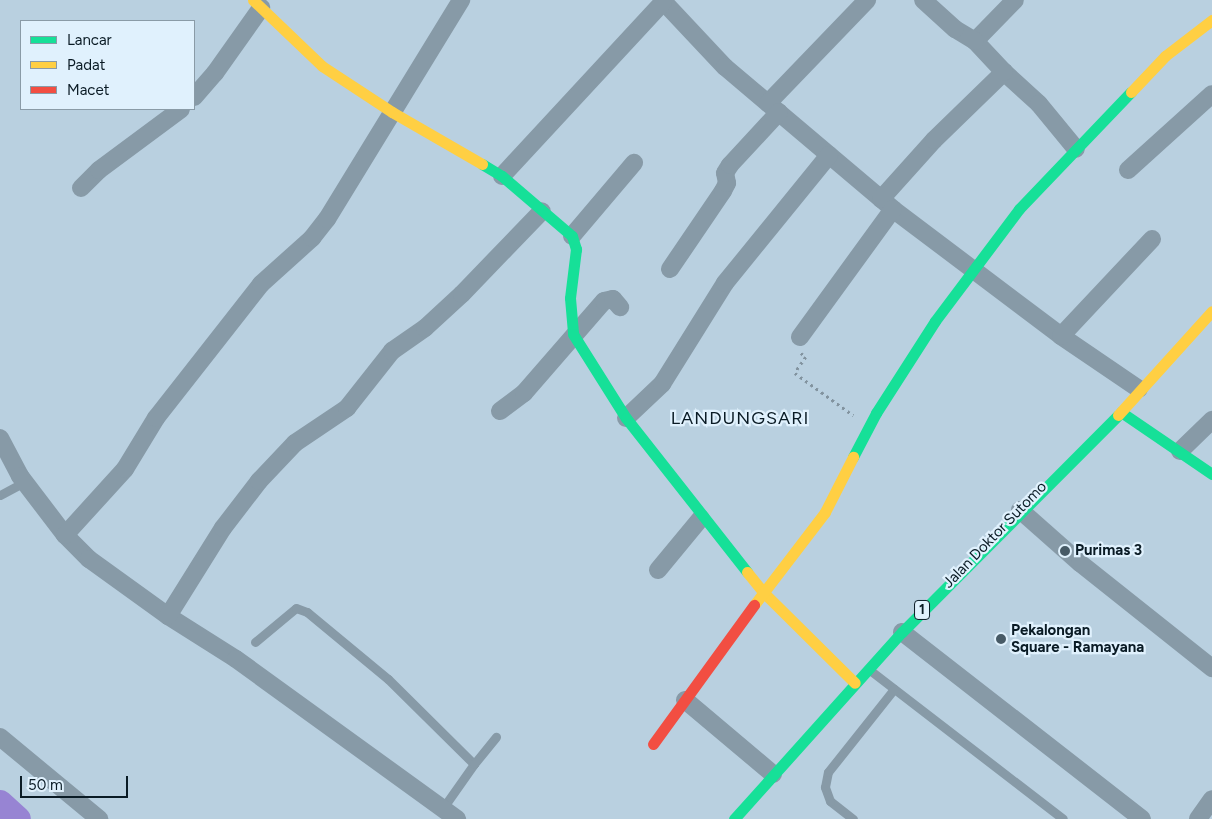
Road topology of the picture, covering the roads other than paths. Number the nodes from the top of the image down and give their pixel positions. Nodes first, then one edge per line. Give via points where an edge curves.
1 (462, 0) edge
2 (867, 0) edge
3 (923, 0) edge
4 (1015, 0) edge
5 (663, 1) edge
6 (257, 4) edge
7 (1212, 20) edge
8 (975, 41) junction
9 (1004, 72) junction
10 (1212, 94) edge
11 (195, 96) edge
12 (774, 107) junction
13 (180, 110) edge
14 (392, 112) junction
15 (1076, 149) junction
16 (830, 155) junction
17 (634, 163) dead end
18 (1128, 170) dead end
19 (502, 176) junction
20 (81, 188) dead end
21 (887, 204) junction
22 (542, 211) junction
23 (572, 236) junction
24 (1152, 239) dead end
25 (670, 270) dead end
26 (972, 271) junction
27 (620, 308) dead end
28 (1212, 311) edge
29 (574, 334) junction
30 (1061, 336) junction
31 (800, 337) road end
32 (1139, 389) junction
33 (500, 412) dead end
34 (1120, 412) junction
35 (626, 418) junction
36 (1212, 420) edge
37 (0, 438) edge
38 (1180, 452) junction
39 (1212, 474) edge
40 (24, 482) junction
41 (0, 495) edge
42 (1020, 510) junction
43 (701, 518) junction
44 (65, 535) junction
45 (658, 570) dead end
46 (763, 592) junction
47 (168, 616) junction
48 (902, 632) junction
49 (255, 642) dead end
50 (1212, 668) edge
51 (869, 669) junction
52 (855, 683) junction
53 (894, 689) junction
54 (685, 700) junction
55 (0, 737) edge
56 (496, 737) dead end
57 (653, 744) dead end
58 (474, 764) junction
59 (773, 774) junction
60 (1212, 799) edge
61 (443, 808) junction
62 (99, 819) edge
63 (457, 819) edge
64 (734, 819) edge
65 (853, 819) edge
66 (1063, 819) edge
67 (1142, 819) edge
68 (1198, 819) edge

1 - 14 street
2 - 12 street
3 - 8 street via 955,29
4 - 8 street
5 - 12 street via 725,66
5 - 19 street
6 - 11 street via 215,73
6 - 14 main road via 322,66
7 - 15 main road via 1165,56
8 - 9 street
9 - 15 street via 1039,104
9 - 21 street via 934,140
10 - 18 street
12 - 16 street
12 - 25 street via 730,165 725,173 727,183 723,191
13 - 20 street via 99,170
14 - 19 main road
14 - 44 street via 327,219 261,284 156,418 125,469
15 - 26 main road via 1019,209
16 - 21 street
16 - 35 street via 725,284 662,384
17 - 23 street
19 - 22 main road
21 - 26 street
21 - 31 street
22 - 23 main road
22 - 47 street via 462,294 425,328 392,351 347,408 295,443 265,474 223,528
23 - 29 main road via 576,249 570,298
24 - 30 street
26 - 30 street
26 - 46 main road via 935,321 868,428 842,485 825,512
27 - 29 street via 613,299 604,302
28 - 32 main road, 1
29 - 33 street via 524,393
29 - 35 main road
30 - 32 street
32 - 34 main road, 1
34 - 38 main road
34 - 42 main road, Jalan Doktor Sutomo / 1
35 - 43 main road
36 - 38 street
37 - 40 street
38 - 39 main road
40 - 41 lane
40 - 44 street
42 - 48 main road, Jalan Doktor Sutomo / 1
42 - 50 street via 1080,563
43 - 45 street
43 - 46 main road
44 - 47 street via 89,559
46 - 52 main road
46 - 54 main road
47 - 61 street via 236,658
48 - 51 main road, Jalan Doktor Sutomo / 1
48 - 67 street
49 - 58 lane via 296,608 307,612 388,679
51 - 52 main road, Jalan Doktor Sutomo / 1
51 - 53 lane
52 - 59 main road, Jalan Doktor Sutomo / 1
53 - 65 lane via 828,772 825,787 830,801
53 - 66 lane
54 - 57 main road
54 - 59 street
55 - 62 street
56 - 58 lane
58 - 61 lane
59 - 64 main road, Jalan Doktor Sutomo / 1
60 - 68 street
61 - 63 street

